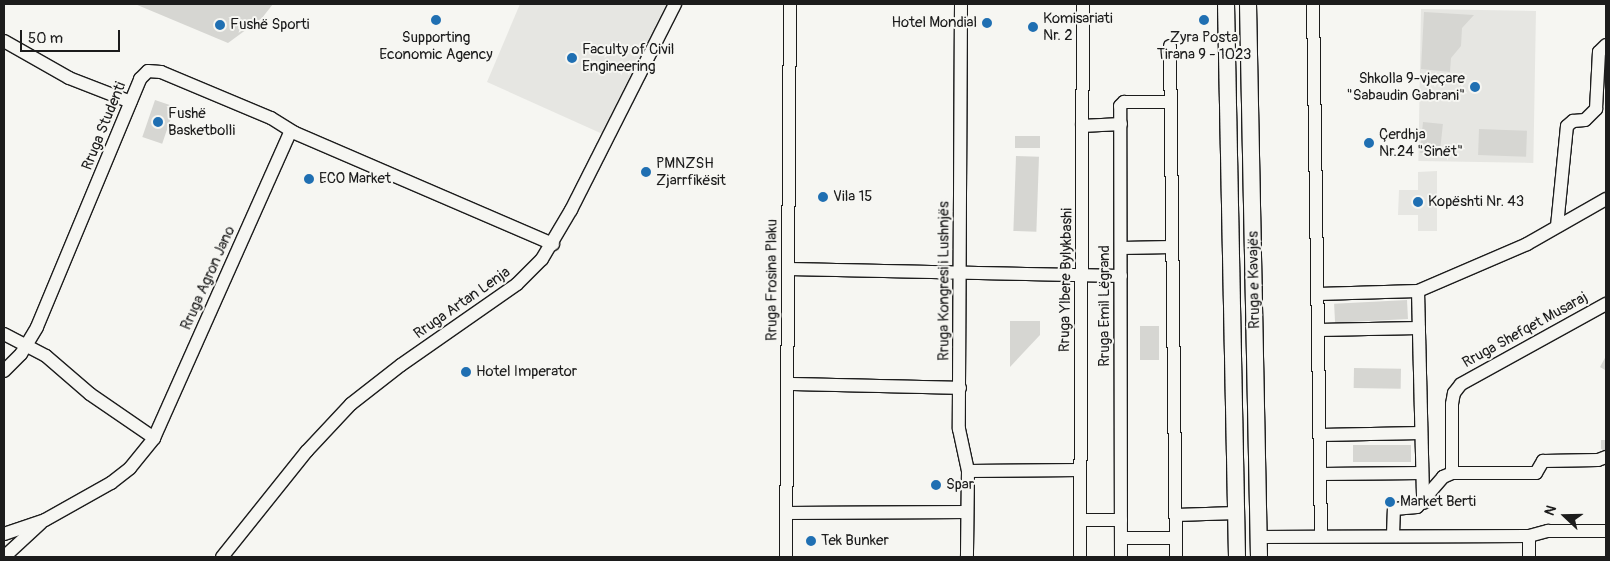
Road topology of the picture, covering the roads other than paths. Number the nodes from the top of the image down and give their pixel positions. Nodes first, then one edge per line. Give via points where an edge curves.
1 (674, 4) edge
2 (790, 4) edge
3 (961, 4) edge
4 (1083, 4) edge
5 (1218, 4) edge
6 (1226, 4) edge
7 (1248, 4) edge
8 (1257, 4) edge
9 (1313, 4) edge
10 (1249, 20) junction
11 (1227, 22) junction
12 (4, 42) edge
13 (1606, 45) edge
14 (1170, 46) dead end
15 (131, 102) junction
16 (1170, 102) junction
17 (1121, 124) junction
18 (1082, 126) junction
19 (291, 131) junction
20 (1606, 198) edge
21 (1557, 226) junction
22 (553, 244) junction
23 (1172, 247) junction
24 (1121, 248) junction
25 (788, 269) junction
26 (960, 272) junction
27 (1083, 275) junction
28 (1120, 276) junction
29 (1418, 291) junction
30 (1318, 294) junction
31 (1606, 304) edge
32 (1419, 328) junction
33 (1318, 330) junction
34 (4, 334) edge
35 (26, 345) junction
36 (4, 371) edge
37 (788, 384) junction
38 (960, 388) junction
39 (1421, 433) junction
40 (1320, 435) junction
41 (154, 438) junction
42 (1606, 457) edge
43 (1080, 470) junction
44 (968, 471) junction
45 (1422, 473) junction
46 (1452, 473) junction
47 (1321, 474) junction
48 (1422, 503) junction
49 (967, 512) junction
50 (786, 513) junction
51 (1236, 513) junction
52 (1176, 515) junction
53 (45, 520) junction
54 (1080, 520) junction
55 (1121, 520) junction
56 (1606, 531) edge
57 (4, 534) edge
58 (1321, 536) junction
59 (1393, 536) junction
60 (1529, 536) junction
61 (1259, 537) junction
62 (1121, 538) junction
63 (1176, 538) junction
64 (4, 557) edge
65 (222, 557) edge
66 (786, 557) edge
67 (967, 557) edge
68 (1080, 557) edge
69 (1121, 557) edge
70 (1176, 557) edge
71 (1236, 557) edge
72 (1259, 557) edge
73 (1529, 557) edge

1 - 22 street, Rruga Artan Lenja
2 - 25 street, Rruga Frosina Plaku
3 - 26 street, Rruga Kongresi i Lushnjës
4 - 18 street, Rruga Ylbere Bylykbashi
5 - 11 main road
6 - 11 main road, Rruga e Kavajës
7 - 10 main road, Rruga e Kavajës
8 - 10 main road
9 - 30 street
10 - 61 main road, Rruga e Kavajës
11 - 51 main road, Rruga e Kavajës
12 - 15 street via 69,78
13 - 21 street via 1599,52 1596,109 1584,120 1573,121 1567,126
14 - 16 street
15 - 19 street, Rruga Studenti via 144,74 154,70 271,118
15 - 35 street, Rruga Studenti
16 - 17 street, Rruga Emil Lëgrand via 1124,102 1120,106
16 - 23 street
17 - 18 street
17 - 24 street, Rruga Emil Lëgrand
18 - 27 street, Rruga Ylbere Bylykbashi
19 - 22 street, Rruga Studenti
19 - 41 street, Rruga Agron Jano
20 - 21 street
21 - 29 street via 1527,244
22 - 65 street, Rruga Artan Lenja via 517,284 400,365 351,404 307,451
23 - 24 street
23 - 52 street
24 - 28 street, Rruga Emil Lëgrand
25 - 26 street
25 - 37 street, Rruga Frosina Plaku
26 - 27 street
26 - 38 street, Rruga Kongresi i Lushnjës
27 - 28 street
27 - 43 street, Rruga Ylbere Bylykbashi
28 - 55 street, Rruga Emil Lëgrand
29 - 30 street
29 - 32 street
30 - 33 street
31 - 46 street, Rruga Shefqet Musaraj via 1461,384 1454,393 1452,404
32 - 33 street
32 - 39 street
33 - 40 street
34 - 35 street
35 - 36 street, Rruga Studenti
35 - 41 street
37 - 38 street
37 - 50 street, Rruga Frosina Plaku
38 - 44 street, Rruga Kongresi i Lushnjës via 960,429
39 - 40 street
39 - 45 street
40 - 47 street
41 - 53 street, Rruga Agron Jano via 130,468 112,483
42 - 46 street via 1543,461 1536,473
43 - 44 street
43 - 54 street, Rruga Ylbere Bylykbashi
44 - 49 street, Rruga Kongresi i Lushnjës
45 - 47 street
45 - 48 street
46 - 48 street via 1442,477
47 - 58 street
48 - 59 street via 1411,509 1394,509
49 - 50 street
49 - 67 street, Rruga Kongresi i Lushnjës
50 - 66 street, Rruga Frosina Plaku
51 - 52 street
51 - 71 main road, Rruga e Kavajës
52 - 63 street
53 - 57 street
53 - 64 street
54 - 55 street
54 - 68 street, Rruga Ylbere Bylykbashi
55 - 62 street, Rruga Emil Lëgrand
56 - 60 street via 1548,531
58 - 59 street
58 - 61 street
59 - 60 street
60 - 73 street
61 - 72 main road, Rruga e Kavajës
62 - 63 street
62 - 69 street, Rruga Emil Lëgrand
63 - 70 street

